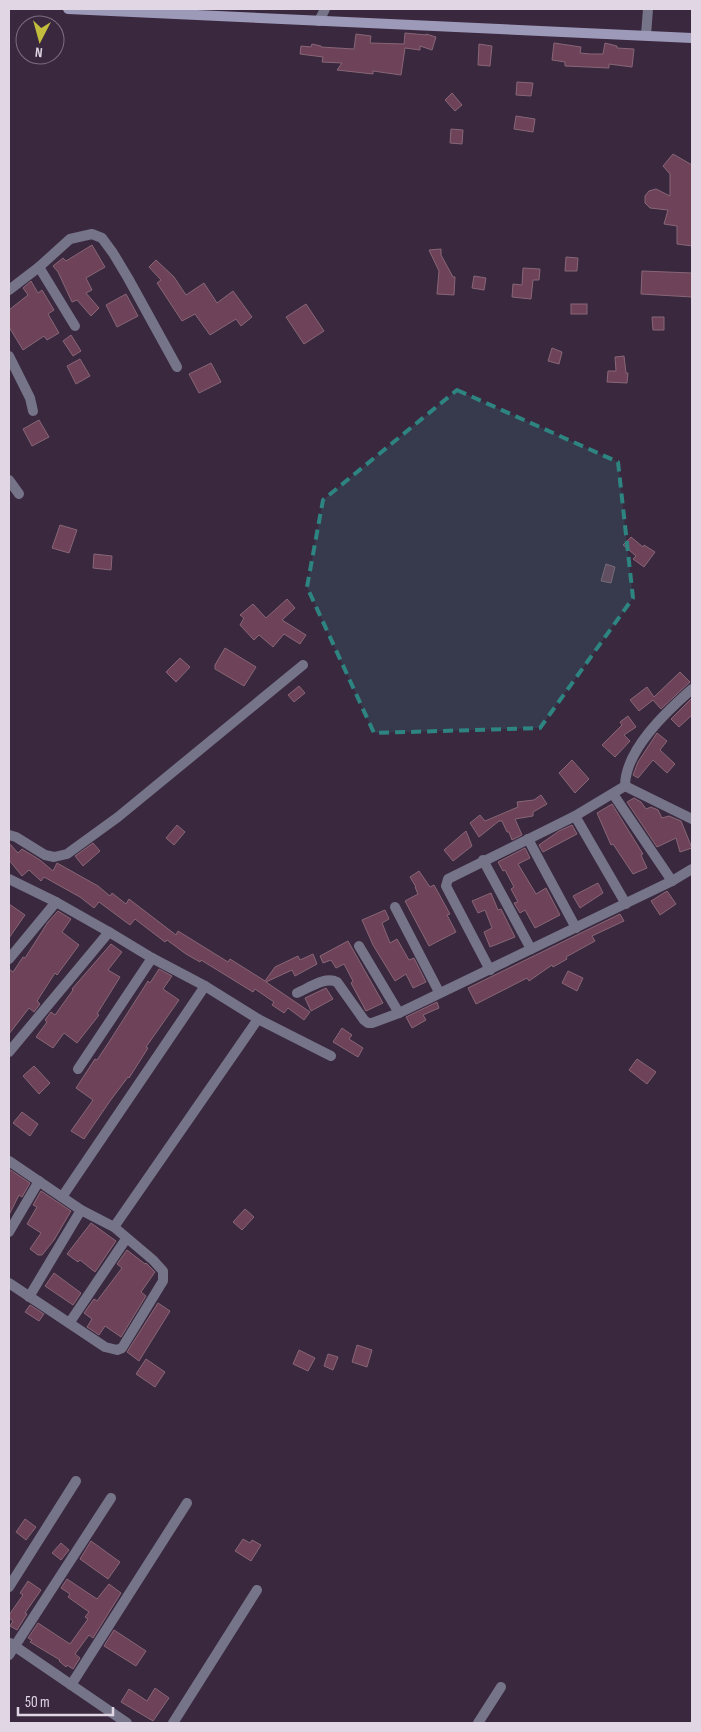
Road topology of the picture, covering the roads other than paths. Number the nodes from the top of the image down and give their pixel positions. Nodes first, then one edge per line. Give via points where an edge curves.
1 (68, 9) edge
2 (96, 9) edge
3 (324, 9) edge
4 (648, 9) edge
5 (319, 21) junction
6 (646, 36) junction
7 (692, 38) edge
8 (38, 267) junction
9 (9, 290) edge
10 (75, 326) dead end
11 (9, 356) edge
12 (177, 367) dead end
13 (33, 411) dead end
14 (9, 480) edge
15 (19, 494) dead end
16 (303, 665) dead end
17 (692, 689) edge
18 (625, 786) junction
19 (613, 794) junction
20 (575, 816) junction
21 (692, 819) edge
22 (9, 835) edge
23 (528, 839) junction
24 (483, 860) junction
25 (692, 869) edge
26 (9, 879) edge
27 (672, 881) junction
28 (56, 902) junction
29 (626, 904) junction
30 (395, 907) dead end
31 (576, 928) junction
32 (109, 932) junction
33 (359, 946) dead end
34 (531, 949) junction
35 (152, 958) junction
36 (9, 959) edge
37 (490, 970) junction
38 (205, 986) junction
39 (439, 992) junction
40 (297, 993) dead end
41 (399, 1013) junction
42 (258, 1019) junction
43 (9, 1052) edge
44 (330, 1056) dead end
45 (78, 1069) dead end
46 (9, 1161) edge
47 (39, 1181) junction
48 (62, 1197) junction
49 (81, 1210) junction
50 (114, 1227) junction
51 (9, 1232) edge
52 (126, 1239) junction
53 (9, 1283) edge
54 (29, 1297) junction
55 (70, 1322) junction
56 (76, 1480) dead end
57 (111, 1498) dead end
58 (187, 1502) dead end
59 (9, 1586) edge
60 (257, 1590) dead end
61 (11, 1648) edge
62 (71, 1685) junction
63 (501, 1687) dead end
64 (127, 1723) edge
65 (173, 1723) edge
66 (478, 1723) edge

1 - 2 street
2 - 5 street
3 - 5 street
4 - 6 street
5 - 6 street
6 - 7 street
8 - 9 street
8 - 10 street
8 - 12 street via 70,239 92,234 102,238
11 - 13 street
14 - 15 street
16 - 22 street via 118,817 67,854 45,855
17 - 18 street via 668,710 644,740 628,769
18 - 19 street
18 - 21 street
19 - 20 street
19 - 27 street
20 - 23 street
20 - 29 street
23 - 24 street
23 - 31 street
24 - 34 street
24 - 37 street via 448,879 446,886
25 - 27 street
26 - 28 street
27 - 29 street
28 - 32 street
28 - 36 street
29 - 31 street
30 - 39 street
31 - 34 street
32 - 35 street
32 - 43 street
33 - 41 street
34 - 37 street
35 - 38 street
35 - 45 street
37 - 39 street
38 - 42 street
38 - 48 street
39 - 41 street
40 - 41 street via 334,980 366,1022 372,1023
42 - 44 street
42 - 50 street
46 - 47 street
47 - 48 street
47 - 51 street
48 - 49 street
49 - 50 street
49 - 54 street
50 - 52 street
52 - 55 street
52 - 55 street via 153,1260 163,1271 164,1278 122,1348 105,1347
53 - 54 street
54 - 55 street
56 - 59 street
57 - 61 street
58 - 62 street
60 - 65 street
61 - 62 street
62 - 64 street
63 - 66 street

